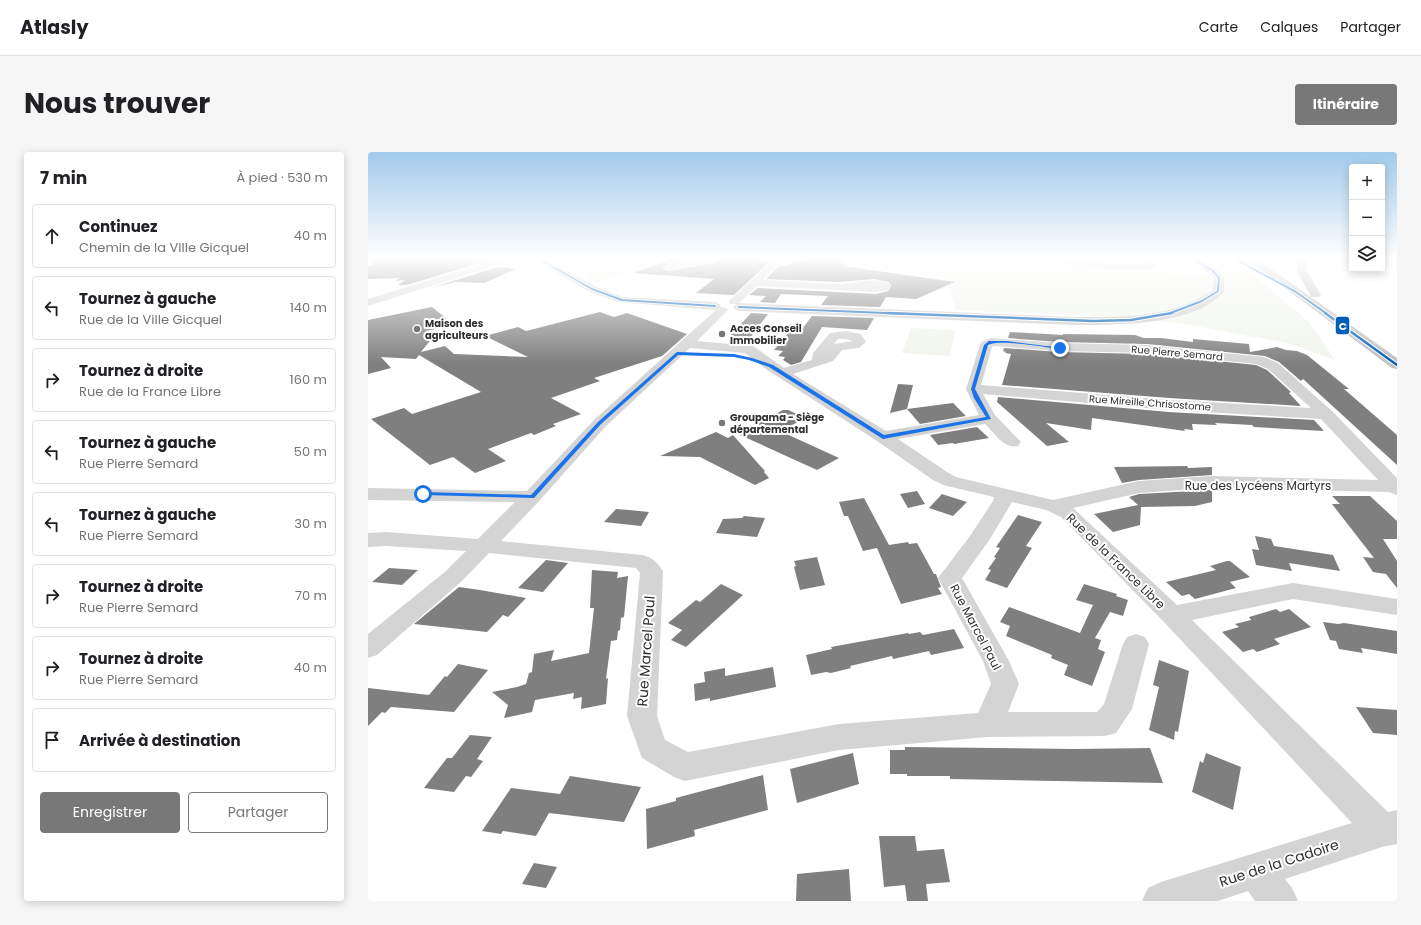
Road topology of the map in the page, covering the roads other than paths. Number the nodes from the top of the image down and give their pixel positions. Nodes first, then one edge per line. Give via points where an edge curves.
1 (400, 294) edge
2 (604, 294) edge
3 (742, 294) edge
4 (1215, 294) edge
5 (1299, 294) edge
6 (1315, 295) edge
7 (368, 304) edge
8 (727, 306) junction
9 (1337, 316) junction
10 (682, 349) junction
11 (1397, 352) edge
12 (818, 362) dead end
13 (1397, 365) edge
14 (777, 370) junction
15 (973, 389) junction
16 (1326, 414) junction
17 (989, 418) junction
18 (883, 437) junction
19 (1012, 442) dead end
20 (1396, 487) edge
21 (368, 494) edge
22 (1004, 494) junction
23 (532, 497) junction
24 (1053, 506) junction
25 (368, 540) edge
26 (484, 546) junction
27 (1397, 607) edge
28 (1172, 615) junction
29 (1136, 644) dead end
30 (368, 648) edge
31 (988, 725) junction
32 (1389, 829) edge
33 (1255, 871) junction
34 (1161, 901) edge
35 (1279, 901) edge

1 - 7 street
2 - 8 street via 634,301
3 - 8 street
4 - 8 street via 1205,302 1181,311 1120,320 1074,321
5 - 9 highway via 1319,308
6 - 9 highway
8 - 10 street
9 - 11 highway via 1353,321
9 - 13 highway
10 - 14 street, Rue de la France Libre via 750,359
10 - 23 street via 600,423
12 - 14 street
14 - 18 street, Rue de la France Libre
15 - 16 street, Rue Mireille Chrisostome via 1169,405
15 - 16 street, Rue Pierre Semard via 986,345 991,342 1060,348 1147,349 1259,360 1273,366
15 - 17 street
16 - 20 street, Rue Pierre Semard
17 - 18 street
17 - 19 street
18 - 22 street, Rue de la France Libre via 950,481
20 - 24 street, Rue des Lycéens Martyrs via 1211,482 1139,487
21 - 23 street
22 - 24 street, Rue de la France Libre
22 - 31 street, Rue Marcel Paul via 1003,501 991,520 950,578 996,661 1005,684
23 - 26 street
24 - 28 street, Rue de la France Libre via 1068,513
25 - 26 street
26 - 30 street via 454,576
26 - 31 street, Rue Marcel Paul via 642,562 652,571 642,716 653,749 685,766 839,737
27 - 28 street via 1294,591
28 - 32 street, Rue de la France Libre
29 - 31 street, Rue Marcel Paul via 1117,709 1105,724
32 - 33 street, Rue de la Cadoire
33 - 34 street, Rue de la Cadoire
33 - 35 street

